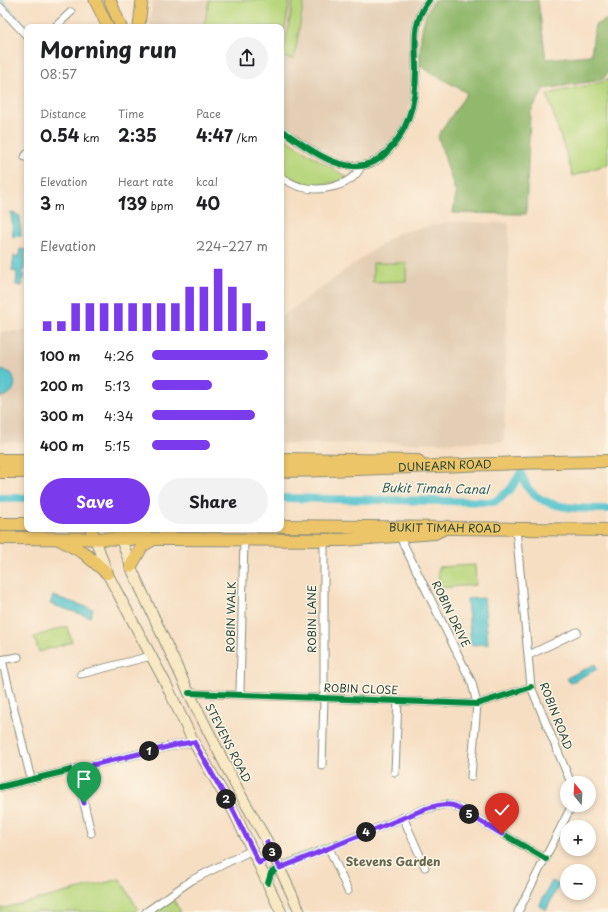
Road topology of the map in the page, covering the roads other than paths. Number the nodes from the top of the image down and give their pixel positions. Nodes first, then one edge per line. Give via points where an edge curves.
1 (95, 0) edge
2 (110, 0) edge
3 (142, 0) edge
4 (429, 0) edge
5 (0, 7) edge
6 (71, 12) dead end
7 (58, 24) edge
8 (107, 24) edge
9 (120, 24) edge
10 (139, 24) edge
11 (24, 33) edge
12 (284, 132) edge
13 (361, 166) junction
14 (284, 179) edge
15 (24, 459) edge
16 (284, 459) edge
17 (6, 460) edge
18 (608, 461) edge
19 (469, 464) junction
20 (284, 471) edge
21 (0, 472) edge
22 (24, 472) edge
23 (0, 524) edge
24 (24, 524) edge
25 (284, 526) edge
26 (447, 527) junction
27 (516, 529) junction
28 (608, 530) edge
29 (93, 534) edge
30 (120, 534) edge
31 (400, 536) junction
32 (0, 538) edge
33 (56, 538) junction
34 (152, 540) junction
35 (244, 540) junction
36 (324, 540) junction
37 (131, 566) junction
38 (107, 573) junction
39 (577, 632) dead end
40 (529, 654) junction
41 (151, 656) junction
42 (18, 657) dead end
43 (1, 660) edge
44 (82, 674) dead end
45 (531, 687) junction
46 (189, 693) junction
47 (242, 694) junction
48 (324, 698) junction
49 (398, 700) junction
50 (477, 704) junction
51 (194, 742) junction
52 (322, 766) dead end
53 (76, 769) junction
54 (395, 772) dead end
55 (568, 776) edge
56 (471, 777) dead end
57 (30, 779) junction
58 (0, 787) edge
59 (569, 812) edge
60 (403, 817) junction
61 (91, 833) dead end
62 (267, 842) junction
63 (329, 848) junction
64 (252, 850) junction
65 (546, 859) junction
66 (259, 863) junction
67 (425, 867) dead end
68 (280, 868) junction
69 (268, 883) junction
70 (348, 891) dead end
71 (146, 912) edge
72 (281, 912) edge
73 (300, 912) edge
74 (518, 912) edge

1 - 8 main road
2 - 9 main road
3 - 10 main road
4 - 13 street via 416,24 415,86 412,108 402,136 380,160
5 - 11 street
6 - 7 street
12 - 13 street via 335,164 346,167
13 - 14 street via 358,174 351,180 336,186 301,187
15 - 17 highway
16 - 19 highway via 376,459
18 - 19 highway, DUNEARN ROAD
19 - 20 highway, DUNEARN ROAD via 401,469
21 - 22 highway
23 - 24 highway
25 - 26 highway, BUKIT TIMAH ROAD
26 - 27 highway, BUKIT TIMAH ROAD
26 - 31 highway via 435,533
27 - 28 highway, BUKIT TIMAH ROAD
27 - 40 street, ROBIN ROAD
29 - 30 highway
29 - 33 highway
29 - 38 main road
30 - 34 highway
30 - 37 main road, STEVENS ROAD
31 - 36 highway
31 - 50 street, ROBIN DRIVE via 469,676
32 - 33 highway
33 - 38 highway via 84,553
34 - 35 highway
34 - 37 highway via 142,546
35 - 36 highway
35 - 47 street, ROBIN WALK via 240,691
36 - 48 street, ROBIN LANE
37 - 46 main road, STEVENS ROAD
38 - 41 main road
39 - 40 street
40 - 45 street, ROBIN ROAD
41 - 44 street
41 - 51 main road
42 - 43 street
43 - 57 street
45 - 50 street, ROBIN CLOSE
45 - 55 street, ROBIN ROAD
46 - 47 street, ROBIN CLOSE
46 - 62 main road, STEVENS ROAD
47 - 48 street, ROBIN CLOSE
48 - 49 street, ROBIN CLOSE
48 - 52 street, ROBIN CLOSE
49 - 50 street, ROBIN CLOSE
49 - 54 street, ROBIN CLOSE
50 - 56 street
51 - 53 street
51 - 64 main road via 234,812
53 - 57 street
53 - 61 street
57 - 58 street
59 - 65 street
60 - 63 street
60 - 65 street via 437,805 451,805
60 - 67 street
62 - 66 main road via 269,854
62 - 68 main road, STEVENS ROAD
63 - 68 street
63 - 70 street
64 - 66 main road
64 - 71 street via 192,880
65 - 74 street
66 - 69 main road
68 - 69 street via 271,873
68 - 73 main road, STEVENS ROAD
69 - 72 main road

